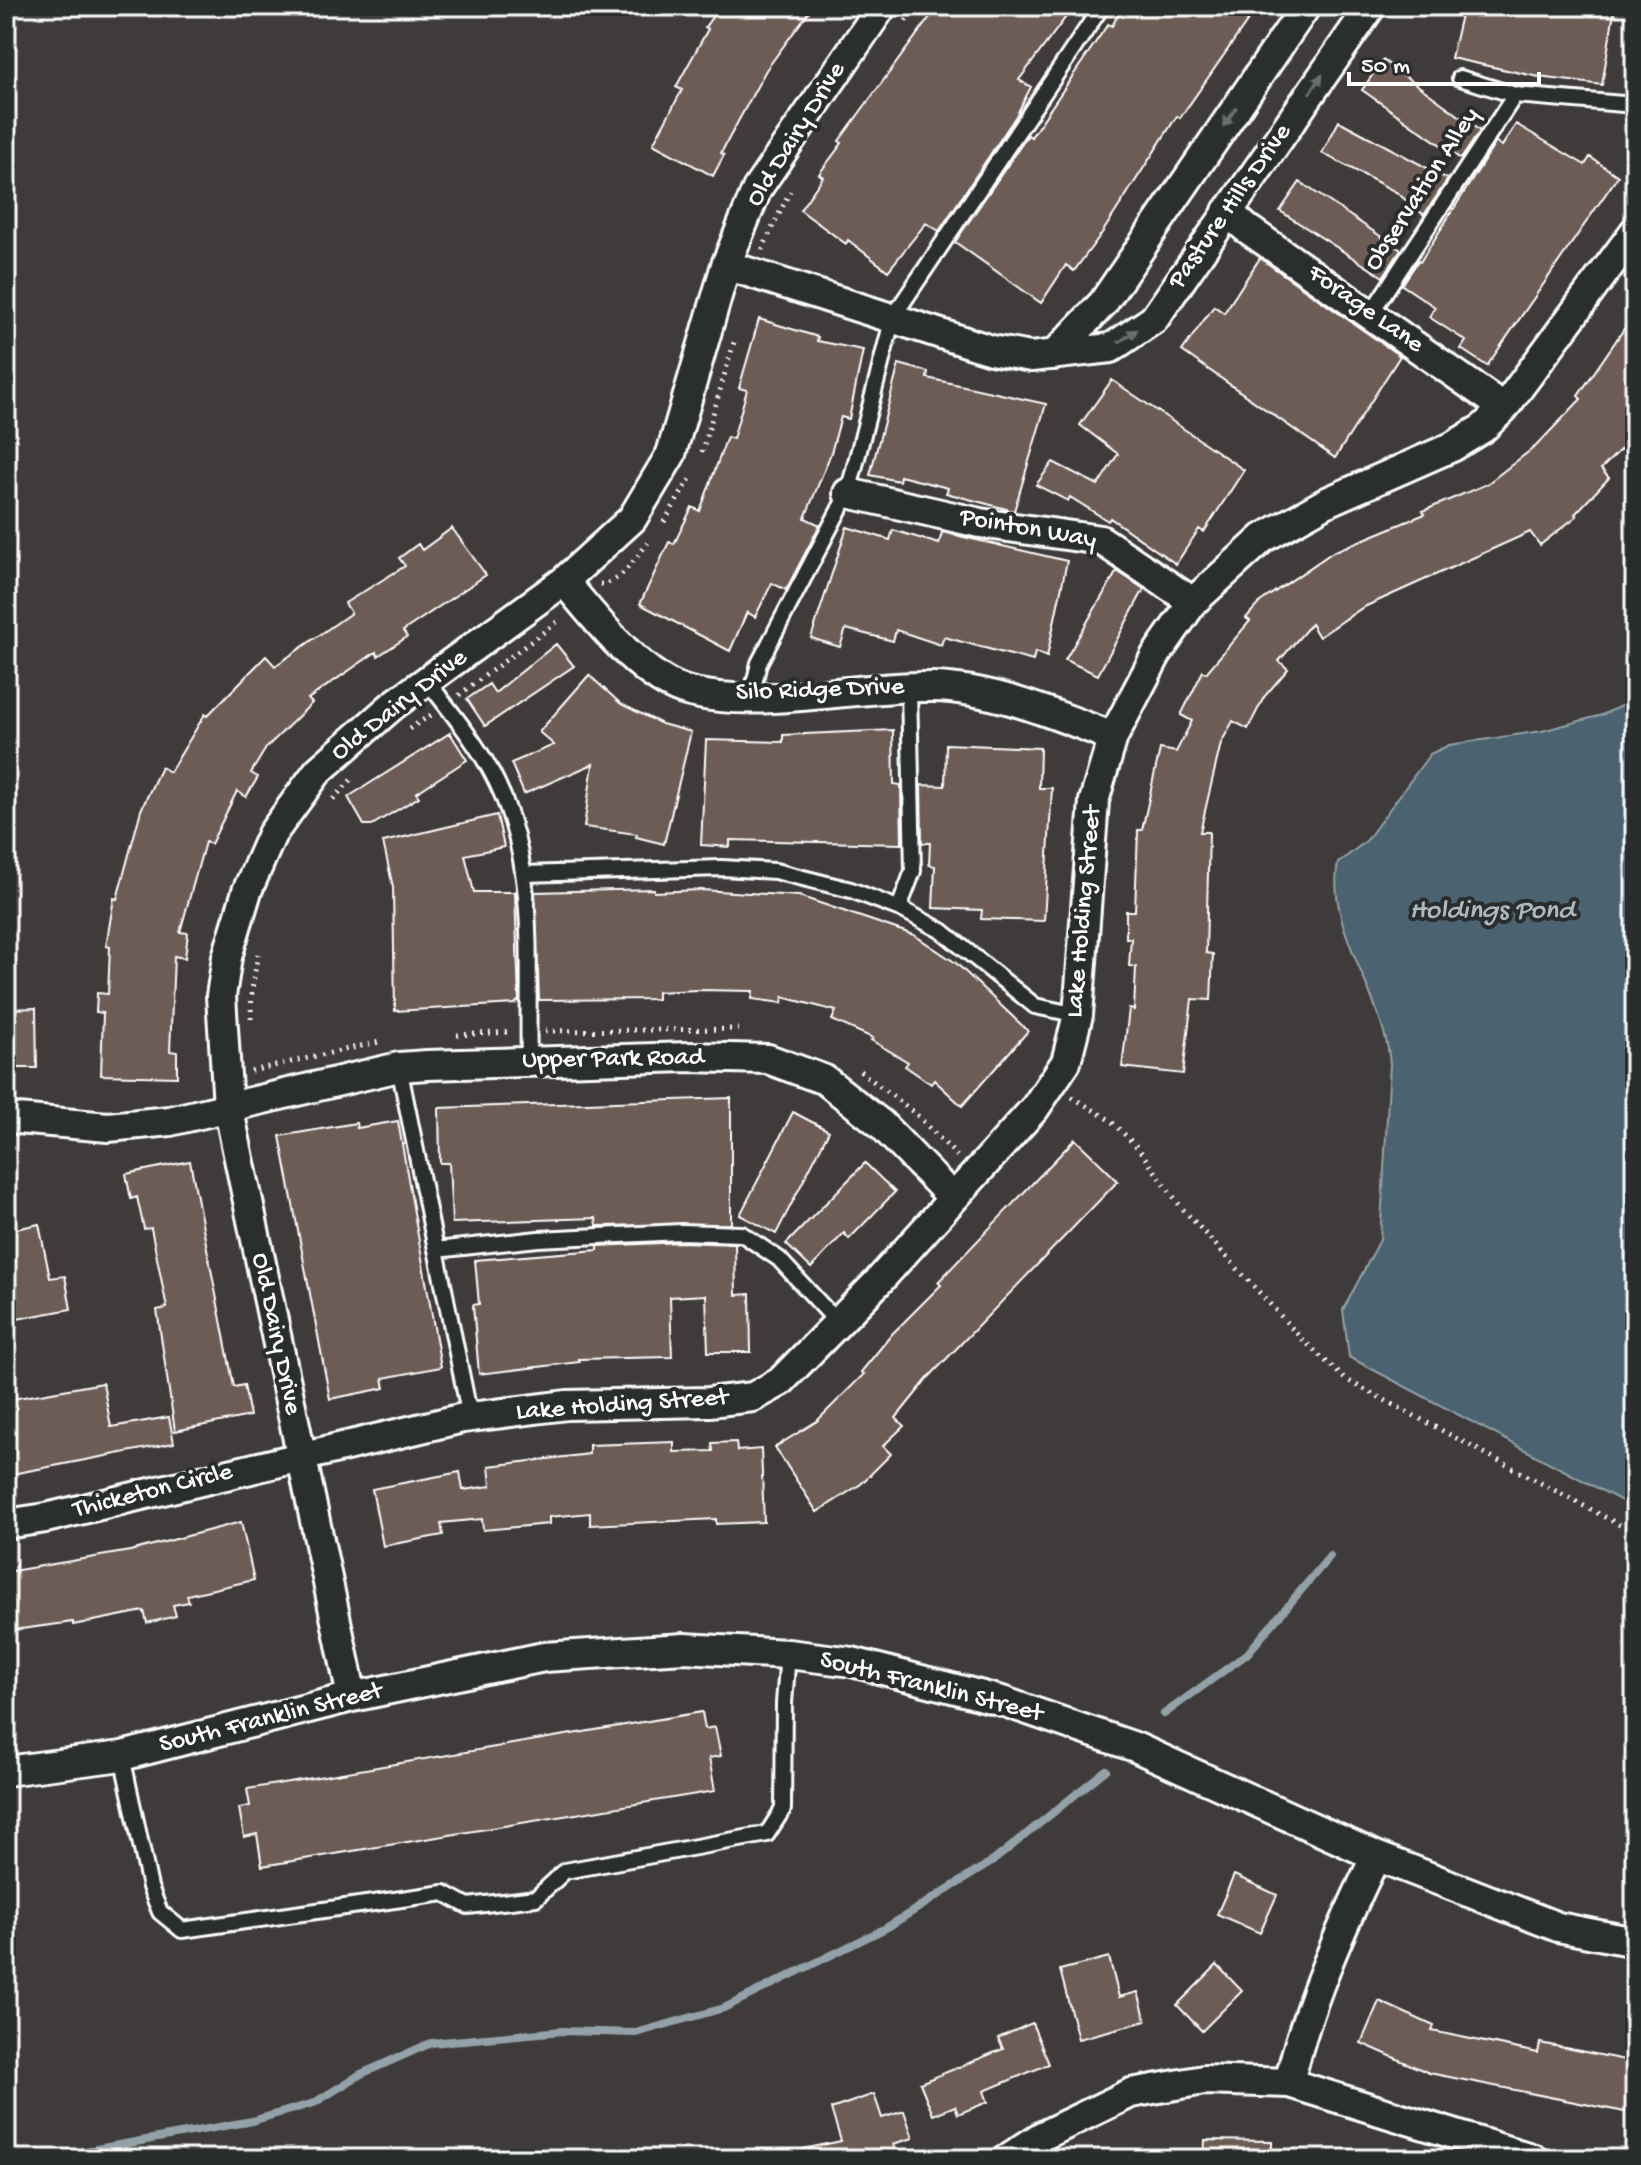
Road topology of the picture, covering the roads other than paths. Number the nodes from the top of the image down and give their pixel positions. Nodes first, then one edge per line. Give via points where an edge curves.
1 (882, 6) edge
2 (1102, 6) edge
3 (1306, 6) edge
4 (1371, 6) edge
5 (1460, 78) dead end
6 (1515, 95) junction
7 (1635, 105) edge
8 (1227, 211) junction
9 (1635, 231) edge
10 (726, 265) junction
11 (1371, 313) junction
12 (893, 317) junction
13 (1054, 355) junction
14 (1504, 408) junction
15 (848, 493) junction
16 (564, 581) junction
17 (1193, 602) junction
18 (427, 681) junction
19 (909, 688) junction
20 (751, 697) junction
21 (1113, 737) junction
22 (524, 874) junction
23 (899, 908) junction
24 (1078, 1015) junction
25 (529, 1062) junction
26 (399, 1067) junction
27 (228, 1106) junction
28 (6, 1118) edge
29 (952, 1197) junction
30 (436, 1250) junction
31 (838, 1323) junction
32 (470, 1417) junction
33 (300, 1455) junction
34 (6, 1524) edge
35 (788, 1654) junction
36 (352, 1697) junction
37 (122, 1756) junction
38 (6, 1771) edge
39 (1376, 1856) junction
40 (1635, 1942) edge
41 (1289, 2083) junction
42 (1007, 2159) edge
43 (1534, 2159) edge

1 - 10 street, Old Dairy Drive via 757,189
2 - 12 lane
3 -> 13 street, Pasture Hills Drive via 1103,303
8 -> 4 street, Pasture Hills Drive
5 - 6 lane
6 - 7 lane
6 - 11 lane, Observation Alley
8 - 11 street, Forage Lane
13 -> 8 street, Pasture Hills Drive via 1111,348 1154,319
9 - 14 street, Lake Holding Street
10 - 12 street, Pasture Hills Drive
10 - 16 street, Old Dairy Drive via 671,454 632,519
11 - 14 street, Forage Lane
12 - 13 street, Pasture Hills Drive via 991,350
12 - 15 lane
14 - 17 street, Lake Holding Street via 1452,447 1329,501 1263,538
15 - 17 street, Pointon Way via 980,523 1101,540
15 - 20 lane via 759,663
16 - 18 street, Old Dairy Drive
16 - 20 street, Silo Ridge Drive via 639,664 688,692
17 - 21 street, Lake Holding Street via 1156,655
18 - 22 lane via 491,771 510,814
18 - 27 street, Old Dairy Drive via 318,771 272,834 227,957 221,996
19 - 20 street, Silo Ridge Drive
19 - 21 street, Silo Ridge Drive via 1002,698
19 - 23 lane via 913,871
21 - 24 street, Lake Holding Street via 1094,801
22 - 23 lane via 775,871
22 - 25 lane
23 - 24 lane via 942,931 1035,1006
24 - 29 street, Lake Holding Street via 1066,1062 1035,1108
25 - 26 street, Upper Park Road
25 - 29 street, Upper Park Road via 768,1059 825,1080 881,1124
26 - 27 street, Upper Park Road
26 - 30 lane
27 - 28 street via 170,1121 108,1127
27 - 33 street, Old Dairy Drive
29 - 31 street, Lake Holding Street
30 - 31 lane via 538,1239 742,1234 779,1259
30 - 32 lane
31 - 32 street, Lake Holding Street via 780,1382 753,1397 567,1405
32 - 33 street, Lake Holding Street
33 - 34 street, Thicketon Circle
33 - 36 street, Old Dairy Drive
35 - 36 street, South Franklin Street via 684,1648 544,1657
35 - 37 lane via 783,1809 767,1834 565,1871 536,1898 468,1906 444,1893 182,1930 160,1912 150,1887
35 - 39 street, South Franklin Street via 852,1662 1002,1701 1135,1747
36 - 37 street, South Franklin Street
37 - 38 street, South Franklin Street
39 - 40 street, South Franklin Street via 1558,1927
39 - 41 street via 1352,1905
41 - 42 street via 1204,2080 1131,2093
41 - 43 street

